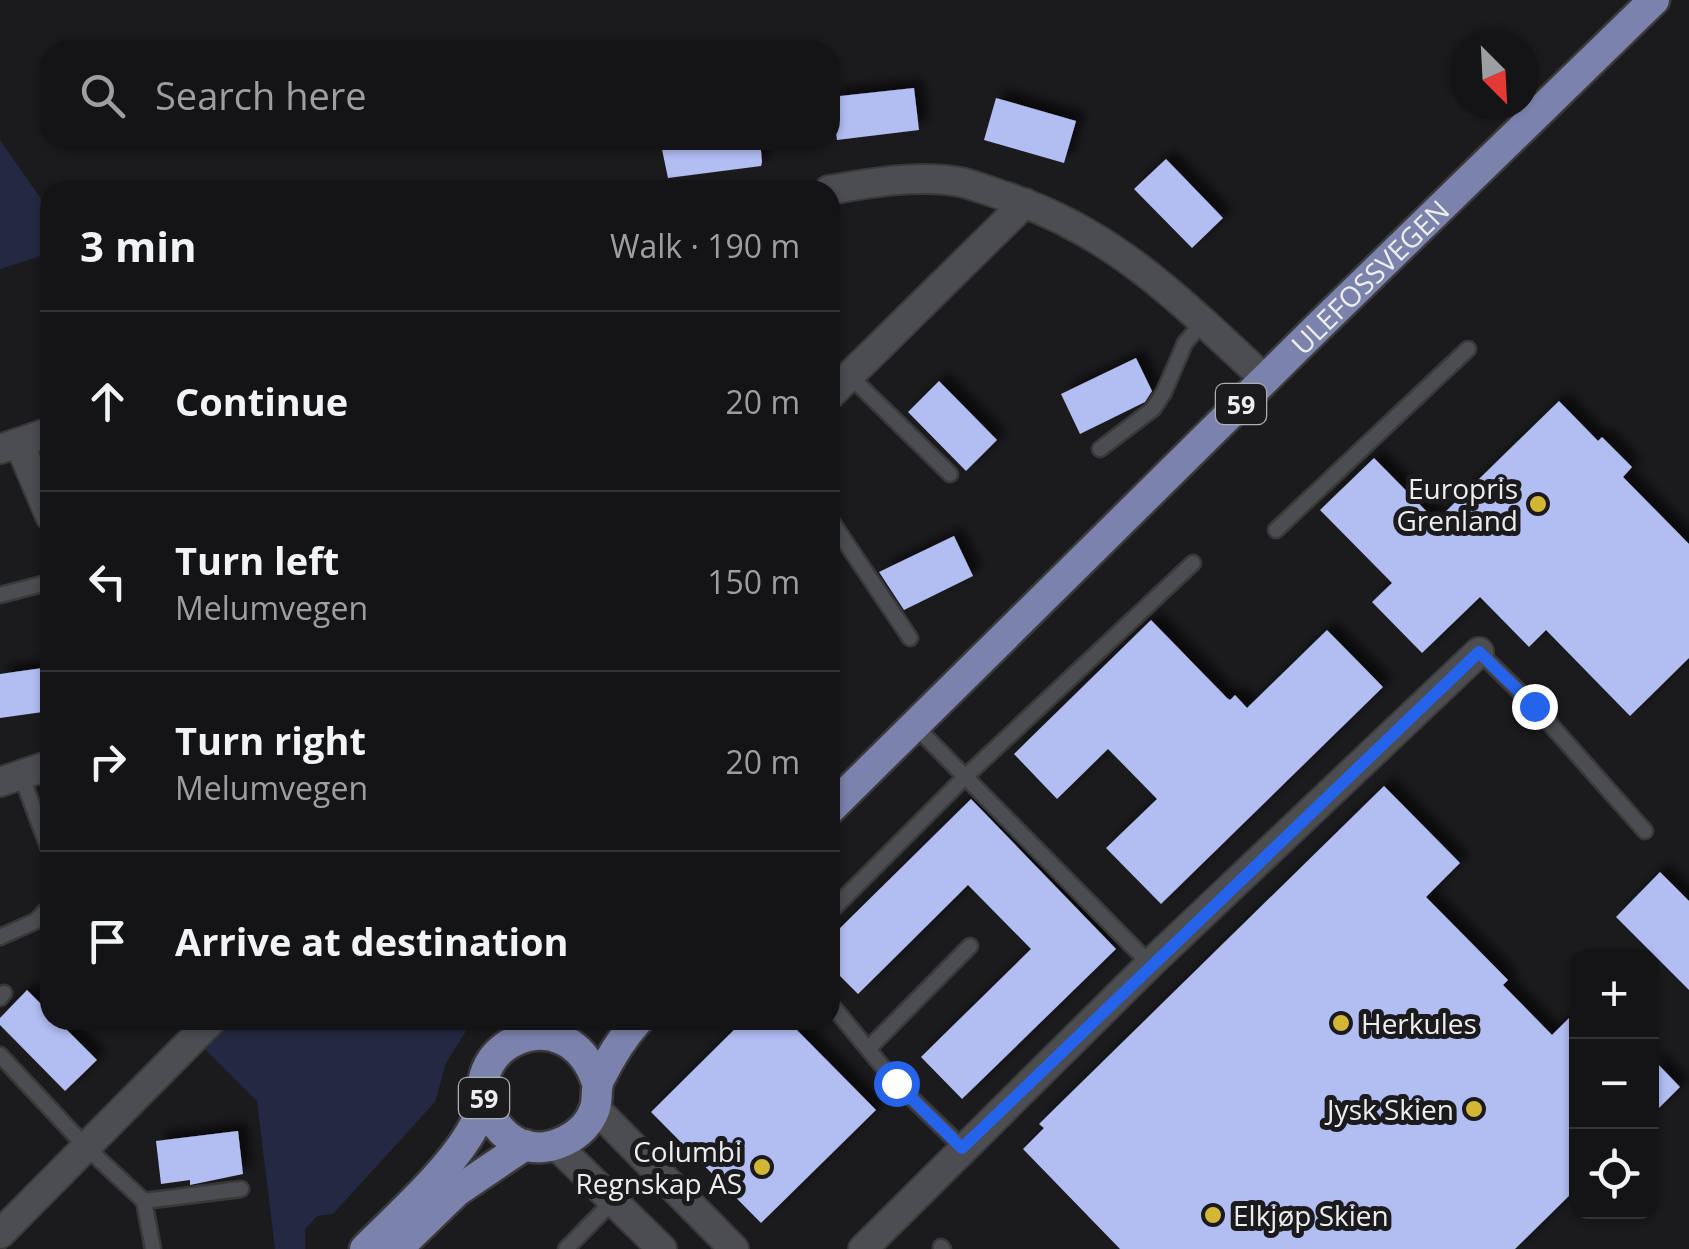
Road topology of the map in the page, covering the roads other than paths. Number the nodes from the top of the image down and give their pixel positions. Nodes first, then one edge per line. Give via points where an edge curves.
1 (1654, 0) edge
2 (840, 189) edge
3 (1025, 203) junction
4 (1204, 320) junction
5 (1468, 350) dead end
6 (1266, 380) junction
7 (840, 386) edge
8 (40, 436) edge
9 (10, 446) edge
10 (1100, 449) dead end
11 (950, 474) dead end
12 (40, 498) edge
13 (1276, 530) dead end
14 (840, 534) edge
15 (1192, 562) dead end
16 (40, 584) edge
17 (0, 594) edge
18 (910, 638) dead end
19 (1479, 652) joint
20 (915, 726) junction
21 (40, 769) edge
22 (10, 778) edge
23 (965, 778) junction
24 (840, 800) edge
25 (1646, 831) dead end
26 (40, 834) edge
27 (840, 902) edge
28 (40, 917) edge
29 (0, 938) edge
30 (970, 946) dead end
31 (1150, 964) junction
32 (840, 1015) edge
33 (200, 1030) edge
34 (563, 1030) edge
35 (632, 1030) edge
36 (554, 1034) junction
37 (868, 1049) junction
38 (0, 1055) edge
39 (484, 1096) junction
40 (596, 1096) junction
41 (525, 1145) junction
42 (556, 1146) junction
43 (962, 1148) junction
44 (88, 1149) junction
45 (241, 1189) dead end
46 (144, 1201) junction
47 (612, 1201) junction
48 (0, 1234) edge
49 (153, 1249) edge
50 (365, 1249) edge
51 (397, 1249) edge
52 (566, 1249) edge
53 (662, 1249) edge
54 (734, 1249) edge
55 (863, 1249) edge

1 - 6 main road, ULEFOSSVEGEN / 59
2 - 3 street via 958,181
3 - 4 street via 1101,239
3 - 7 street
4 - 6 street
4 - 10 lane via 1153,408
5 - 13 lane
6 - 20 main road, ULEFOSSVEGEN / 59
7 - 11 lane
8 - 9 street
9 - 12 street
14 - 18 lane
15 - 23 lane
16 - 17 lane
19 - 25 lane
19 - 31 street
20 - 23 lane
20 - 24 main road, ULEFOSSVEGEN / 59
21 - 22 street
22 - 26 lane
23 - 27 lane
23 - 31 lane
28 - 29 lane
30 - 37 lane
31 - 43 street
32 - 37 lane
33 - 44 street
34 - 36 main road, 59
35 - 40 main road
36 - 39 main road, 59 via 525,1035 507,1044 486,1072
36 - 40 main road via 591,1064
37 - 43 lane
38 - 44 lane
39 - 41 main road, 59 via 500,1132
39 - 50 main road, 59 via 458,1149
40 - 42 main road via 582,1131
40 - 54 street
41 - 42 main road, 59
41 - 51 main road, 59 via 457,1191
42 - 47 street
43 - 55 street
44 - 46 lane
44 - 48 street
45 - 46 lane
46 - 49 lane
47 - 52 lane
47 - 53 street

